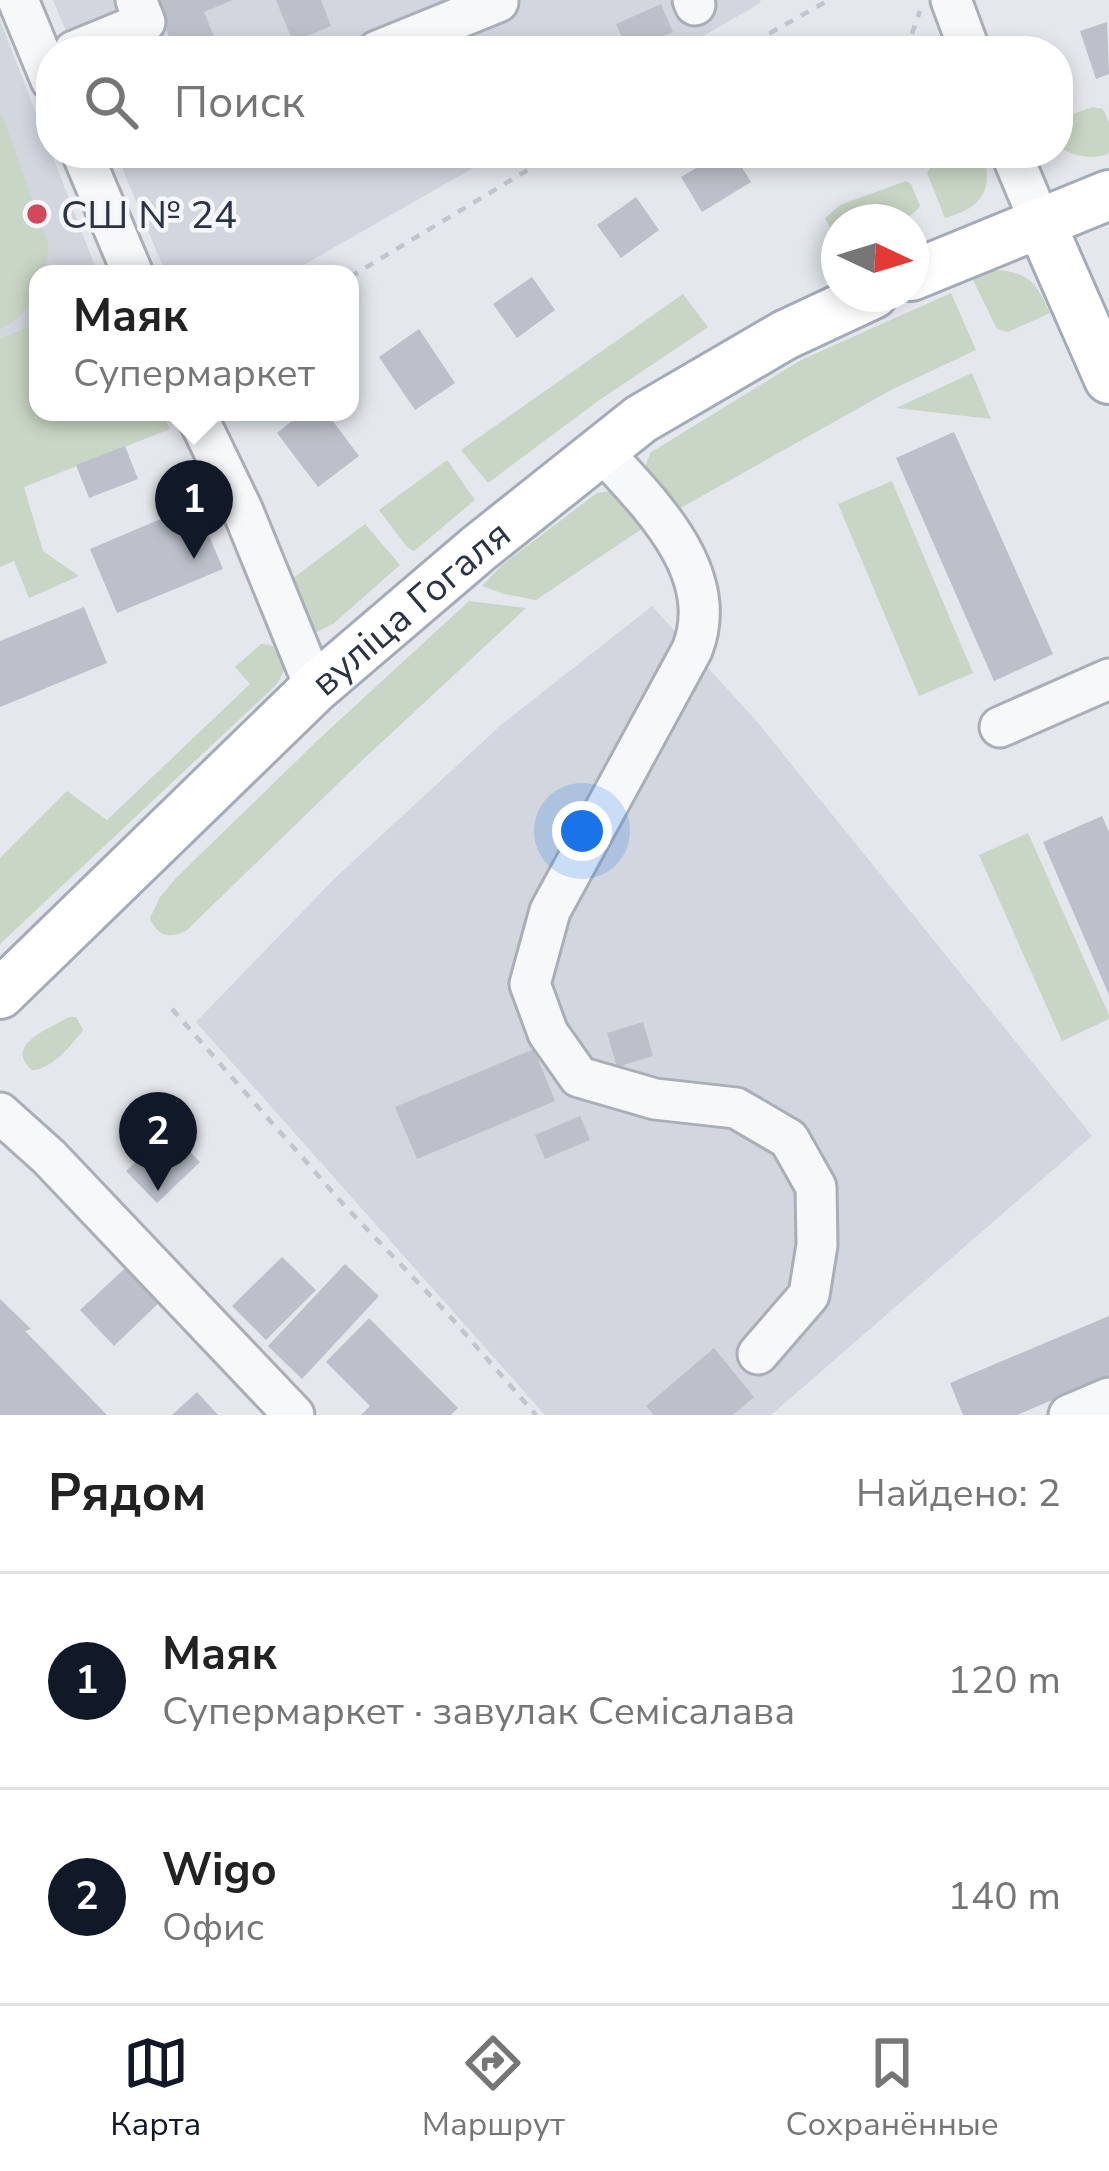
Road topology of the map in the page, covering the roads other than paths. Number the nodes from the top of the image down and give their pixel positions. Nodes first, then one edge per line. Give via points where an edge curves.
1 (17, 0) edge
2 (951, 0) edge
3 (499, 1) edge
4 (38, 36) edge
5 (414, 36) edge
6 (964, 36) edge
7 (88, 168) edge
8 (1017, 168) edge
9 (1109, 195) edge
10 (1040, 222) junction
11 (129, 265) edge
12 (929, 268) edge
13 (833, 312) edge
14 (1109, 379) edge
15 (199, 421) edge
16 (602, 451) junction
17 (1109, 679) edge
18 (315, 688) junction
19 (1000, 727) dead end
20 (0, 994) edge
21 (0, 1113) edge
22 (758, 1354) dead end
23 (1109, 1398) edge
24 (294, 1415) edge
25 (1069, 1415) edge

1 - 4 street
2 - 6 street
3 - 5 street
7 - 11 street
8 - 10 street
9 - 10 main road
10 - 12 main road
10 - 14 main road
13 - 16 main road, вуліца Гогаля via 641,419
15 - 18 street
16 - 18 main road, вуліца Гогаля
16 - 22 street via 679,543 695,581 700,631 550,911 530,984 548,1033 579,1077 655,1099 736,1108 789,1139 816,1187 817,1245 809,1295
17 - 19 street
18 - 20 main road, вуліца Гогаля
21 - 24 street
23 - 25 street

